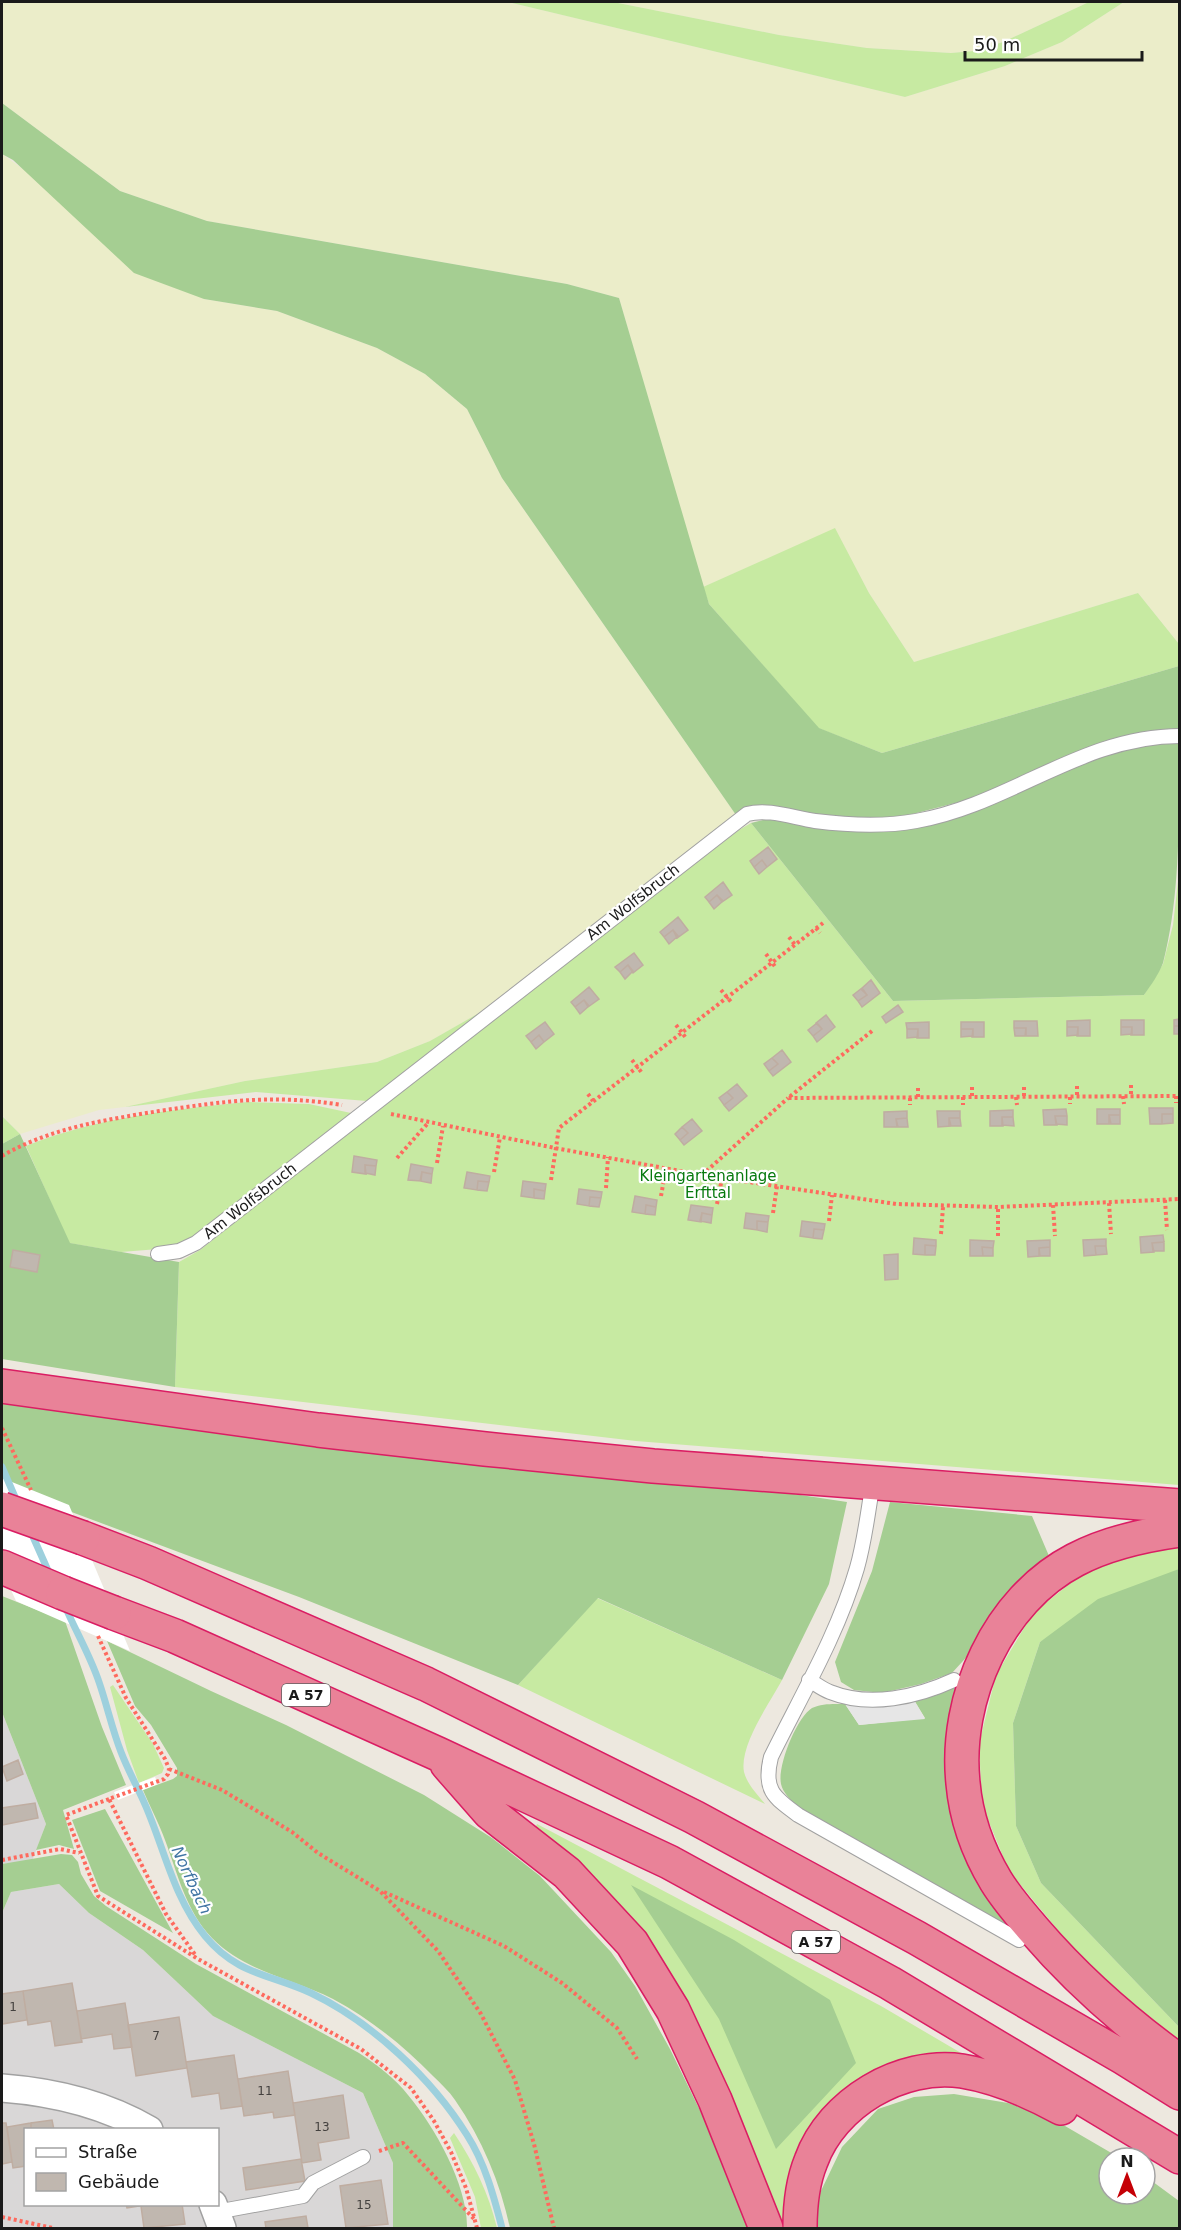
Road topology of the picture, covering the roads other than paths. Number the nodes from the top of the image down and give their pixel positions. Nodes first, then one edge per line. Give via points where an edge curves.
1 (1179, 736) edge
2 (158, 1254) dead end
3 (2, 1386) edge
4 (873, 1482) junction
5 (1179, 1506) edge
6 (2, 1509) edge
7 (1179, 1530) edge
8 (2, 1567) edge
9 (809, 1680) junction
10 (954, 1680) dead end
11 (438, 1754) junction
12 (1019, 1940) dead end
13 (1179, 2062) edge
14 (2, 2088) edge
15 (1179, 2093) edge
16 (145, 2128) edge
17 (1125, 2146) edge
18 (363, 2157) dead end
19 (1179, 2157) edge
20 (1157, 2166) edge
21 (1179, 2180) edge
22 (217, 2215) edge
23 (766, 2229) edge
24 (800, 2229) edge

1 - 2 lane, Am Wolfsbruch via 1143,737 1105,748 978,804 915,822 854,824 762,812 747,814 196,1243
3 - 4 highway via 474,1448
4 - 5 highway
4 - 9 lane via 856,1570 838,1620
6 - 15 highway, bridge via 148,1563 426,1684 683,1812 917,1938
7 - 13 highway via 1102,1547 1047,1578 1024,1600 990,1649 974,1687 966,1717 963,1782 974,1836 1009,1900 1072,1972
8 - 11 highway, A 57, bridge via 175,1636
9 - 10 lane via 830,1692 861,1699 896,1698 930,1691
9 - 12 lane via 767,1772 768,1785 778,1800
11 - 19 highway, A 57 via 679,1867 890,1983
11 - 23 highway via 489,1812 567,1873 632,1942 673,2010 715,2100
14 - 16 street via 91,2103
17 - 24 highway via 1038,2095 1003,2080 960,2071 906,2075 868,2092 834,2121 811,2159 801,2197
18 - 22 lane via 313,2183 303,2196
20 - 21 highway

